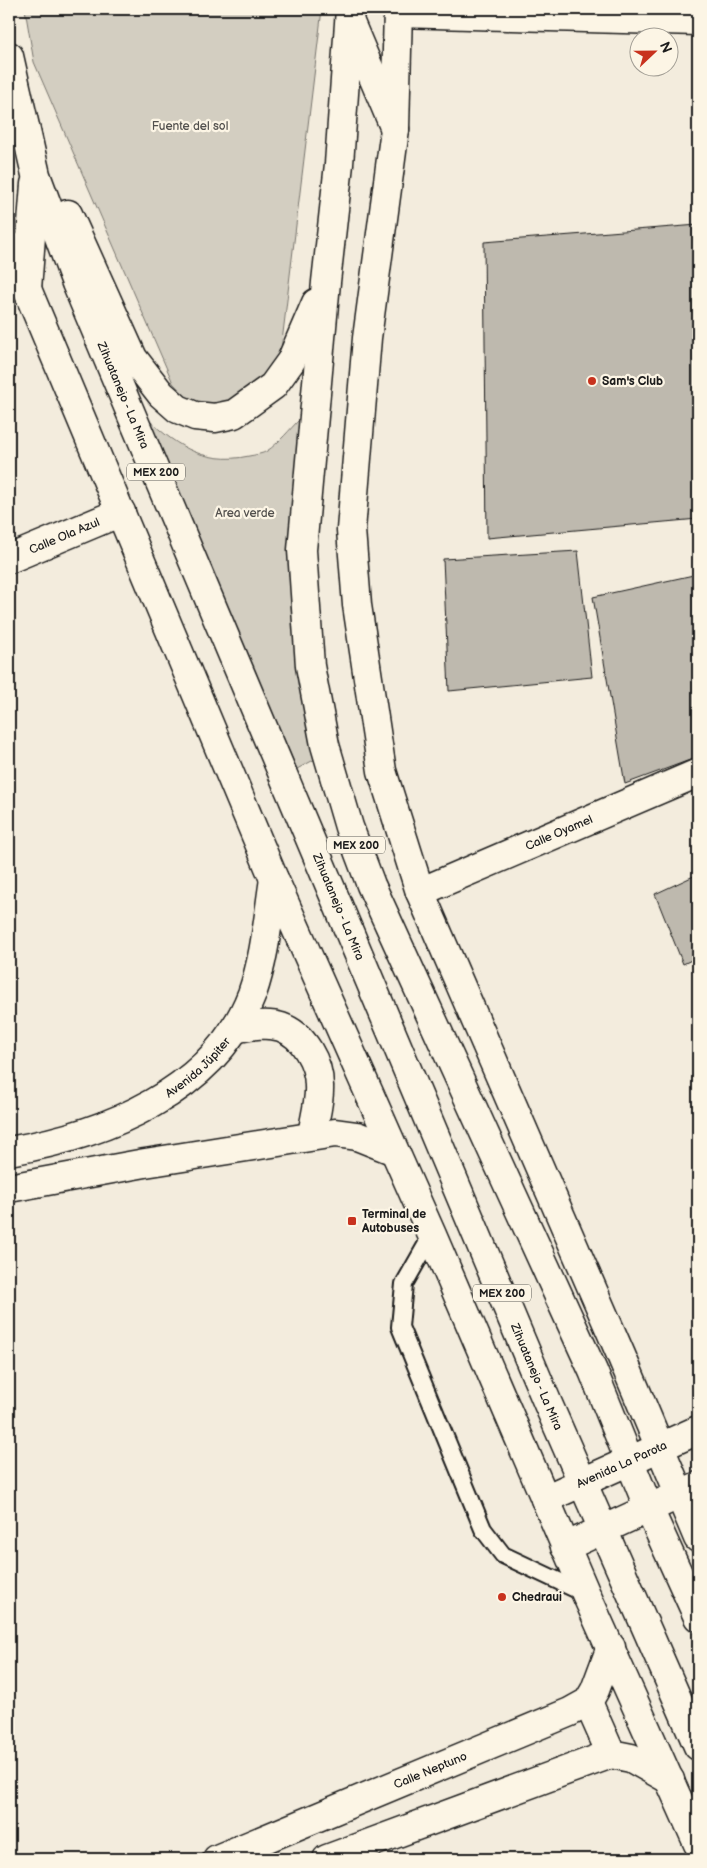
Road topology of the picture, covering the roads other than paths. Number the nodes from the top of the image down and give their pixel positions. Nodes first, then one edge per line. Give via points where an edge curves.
1 (398, 11) edge
2 (349, 13) edge
3 (698, 20) edge
4 (9, 56) edge
5 (13, 92) edge
6 (395, 129) junction
7 (36, 175) junction
8 (9, 246) edge
9 (326, 282) junction
10 (27, 289) junction
11 (121, 512) junction
12 (9, 559) edge
13 (698, 773) edge
14 (274, 879) junction
15 (420, 892) junction
16 (234, 1029) junction
17 (312, 1136) junction
18 (392, 1150) junction
19 (9, 1151) edge
20 (9, 1188) edge
21 (432, 1234) junction
22 (698, 1430) edge
23 (660, 1448) junction
24 (628, 1460) junction
25 (584, 1481) junction
26 (689, 1490) edge
27 (546, 1499) junction
28 (649, 1509) junction
29 (604, 1529) junction
30 (698, 1538) edge
31 (566, 1547) junction
32 (586, 1594) junction
33 (698, 1617) edge
34 (611, 1648) junction
35 (588, 1702) junction
36 (698, 1746) edge
37 (611, 1754) junction
38 (670, 1780) junction
39 (698, 1844) edge
40 (217, 1859) edge
41 (327, 1859) edge

1 - 3 main road
1 - 6 main road
2 - 6 main road
2 - 9 main road, MEX 200 via 339,164
4 - 5 main road, Zihuatanejo - La Mira / MEX 200
5 - 7 main road, Zihuatanejo - La Mira / MEX 200
5 - 9 main road via 133,358 161,394 178,409 195,416 215,418 234,414 273,386 291,361
6 - 15 main road via 367,338 351,530 357,604 382,771
7 - 10 main road
7 - 25 main road, Zihuatanejo - La Mira / MEX 200 via 76,283 536,1376
8 - 10 main road
9 - 24 main road, MEX 200 via 302,550 310,666 325,745 349,827 371,886 593,1371
10 - 11 main road
11 - 12 main road, Calle Ola Azul
11 - 14 main road
13 - 15 main road, Calle Oyamel
14 - 16 main road, Avenida Júpiter via 263,960
14 - 18 main road
15 - 23 main road
16 - 17 main road via 252,1025 281,1027 300,1040 315,1062 320,1086
16 - 19 main road, Avenida Júpiter via 196,1074 136,1112 78,1136
17 - 18 main road via 335,1133 357,1136
17 - 20 main road
18 - 21 main road
21 - 27 main road
21 - 32 lane via 404,1284 400,1327 483,1529 503,1555
22 - 23 main road, Avenida La Parota
23 - 24 main road, Avenida La Parota
23 - 26 main road
24 - 25 main road, Avenida La Parota
24 - 28 main road, MEX 200
25 - 27 main road, Avenida La Parota
25 - 29 main road, Zihuatanejo - La Mira / MEX 200
26 - 28 main road
26 - 30 main road
27 - 31 main road
28 - 29 main road
28 - 33 main road, MEX 200
29 - 31 main road
29 - 36 main road, Zihuatanejo - La Mira / MEX 200
31 - 32 main road
32 - 34 main road
34 - 35 main road via 596,1690
34 - 38 main road
35 - 37 main road
35 - 40 main road, Calle Neptuno
37 - 38 main road via 631,1758
37 - 41 main road
38 - 39 main road

